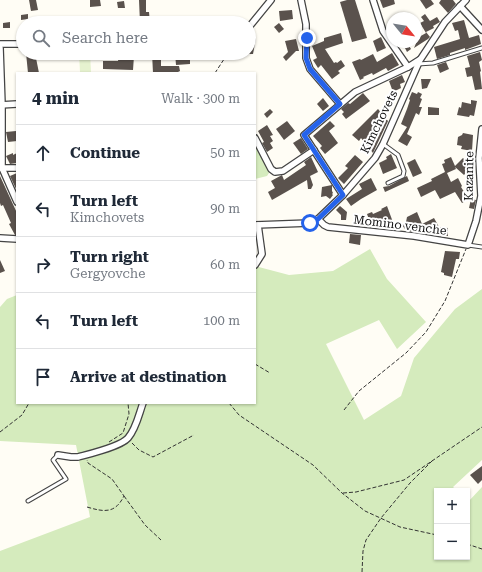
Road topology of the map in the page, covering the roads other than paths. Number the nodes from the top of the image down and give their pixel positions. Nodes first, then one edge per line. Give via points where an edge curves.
1 (271, 0) edge
2 (301, 0) edge
3 (373, 0) edge
4 (466, 0) edge
5 (460, 6) junction
6 (256, 18) edge
7 (482, 30) edge
8 (0, 44) edge
9 (16, 44) edge
10 (0, 48) edge
11 (482, 48) edge
12 (419, 62) junction
13 (408, 67) junction
14 (16, 104) edge
15 (340, 104) junction
16 (1, 105) edge
17 (482, 129) edge
18 (256, 140) edge
19 (383, 144) junction
20 (314, 150) junction
21 (481, 159) edge
22 (1, 168) edge
23 (16, 168) edge
24 (388, 183) dead end
25 (343, 195) junction
26 (16, 200) edge
27 (318, 219) junction
28 (257, 225) edge
29 (0, 238) edge
30 (16, 238) edge
31 (468, 245) junction
32 (482, 247) edge
33 (256, 263) edge
34 (143, 404) edge
35 (58, 456) joint
36 (28, 501) dead end

1 - 6 street
2 - 15 street via 306,24 306,58 310,69
3 - 13 street via 384,31
4 - 5 street, Kimchovets
5 - 7 street
5 - 12 street, Kimchovets via 445,22
8 - 9 street
10 - 16 street
11 - 12 lane via 434,63
12 - 13 street
12 - 19 street, Kimchovets
13 - 15 street via 355,92
14 - 16 street
15 - 20 street via 304,135
16 - 22 street
17 - 21 street, Kazanite
18 - 20 street via 275,172 283,171
19 - 24 lane via 398,155 404,171 403,176
19 - 25 street, Kimchovets via 375,158
20 - 25 street
21 - 31 street, Kazanite via 481,196
22 - 23 street
22 - 26 street
25 - 27 street, Kimchovets
27 - 28 street via 310,223
27 - 31 street, Momino venche via 328,227 414,236
28 - 33 street via 262,254
29 - 30 street
31 - 32 lane, Momino venche
34 - 35 street via 134,427 121,444 88,455 71,458
35 - 36 lane via 53,460 66,479

